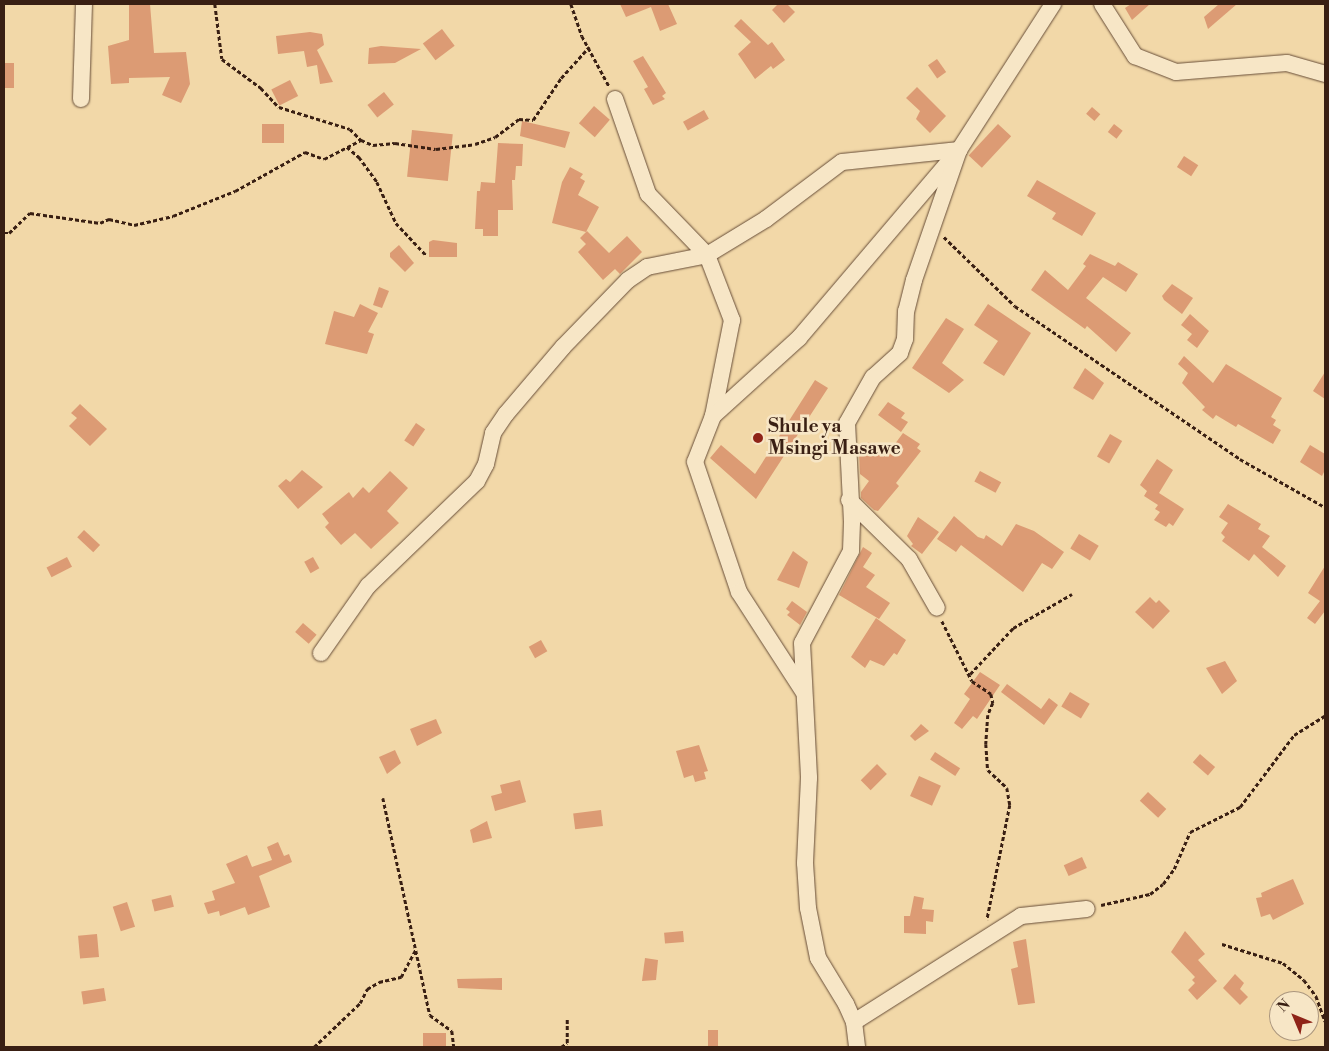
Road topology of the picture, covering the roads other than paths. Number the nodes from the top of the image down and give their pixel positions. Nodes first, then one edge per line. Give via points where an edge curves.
1 (84, 4) edge
2 (1053, 4) edge
3 (1102, 4) edge
4 (1325, 74) edge
5 (81, 99) dead end
6 (615, 99) road end
7 (959, 150) junction
8 (707, 255) junction
9 (714, 416) junction
10 (849, 500) junction
11 (936, 608) road end
12 (320, 653) dead end
13 (803, 692) junction
14 (1087, 908) road end
15 (854, 1022) junction
16 (857, 1047) edge

1 - 5 street
2 - 7 street
3 - 4 street via 1135,56 1176,72 1287,63
6 - 8 street via 648,194
7 - 8 street via 842,162 766,219
7 - 9 street via 799,338
7 - 10 street via 906,311 905,339 900,353 873,377 847,423
8 - 9 street via 732,320
8 - 12 street via 647,267 628,280 563,347 493,433 486,464 477,482 368,586
9 - 13 street via 695,462 739,592
10 - 11 street via 909,559
10 - 13 street via 851,551 802,643
13 - 15 street via 809,778 808,908 818,958
14 - 15 street via 1021,916
15 - 16 street

